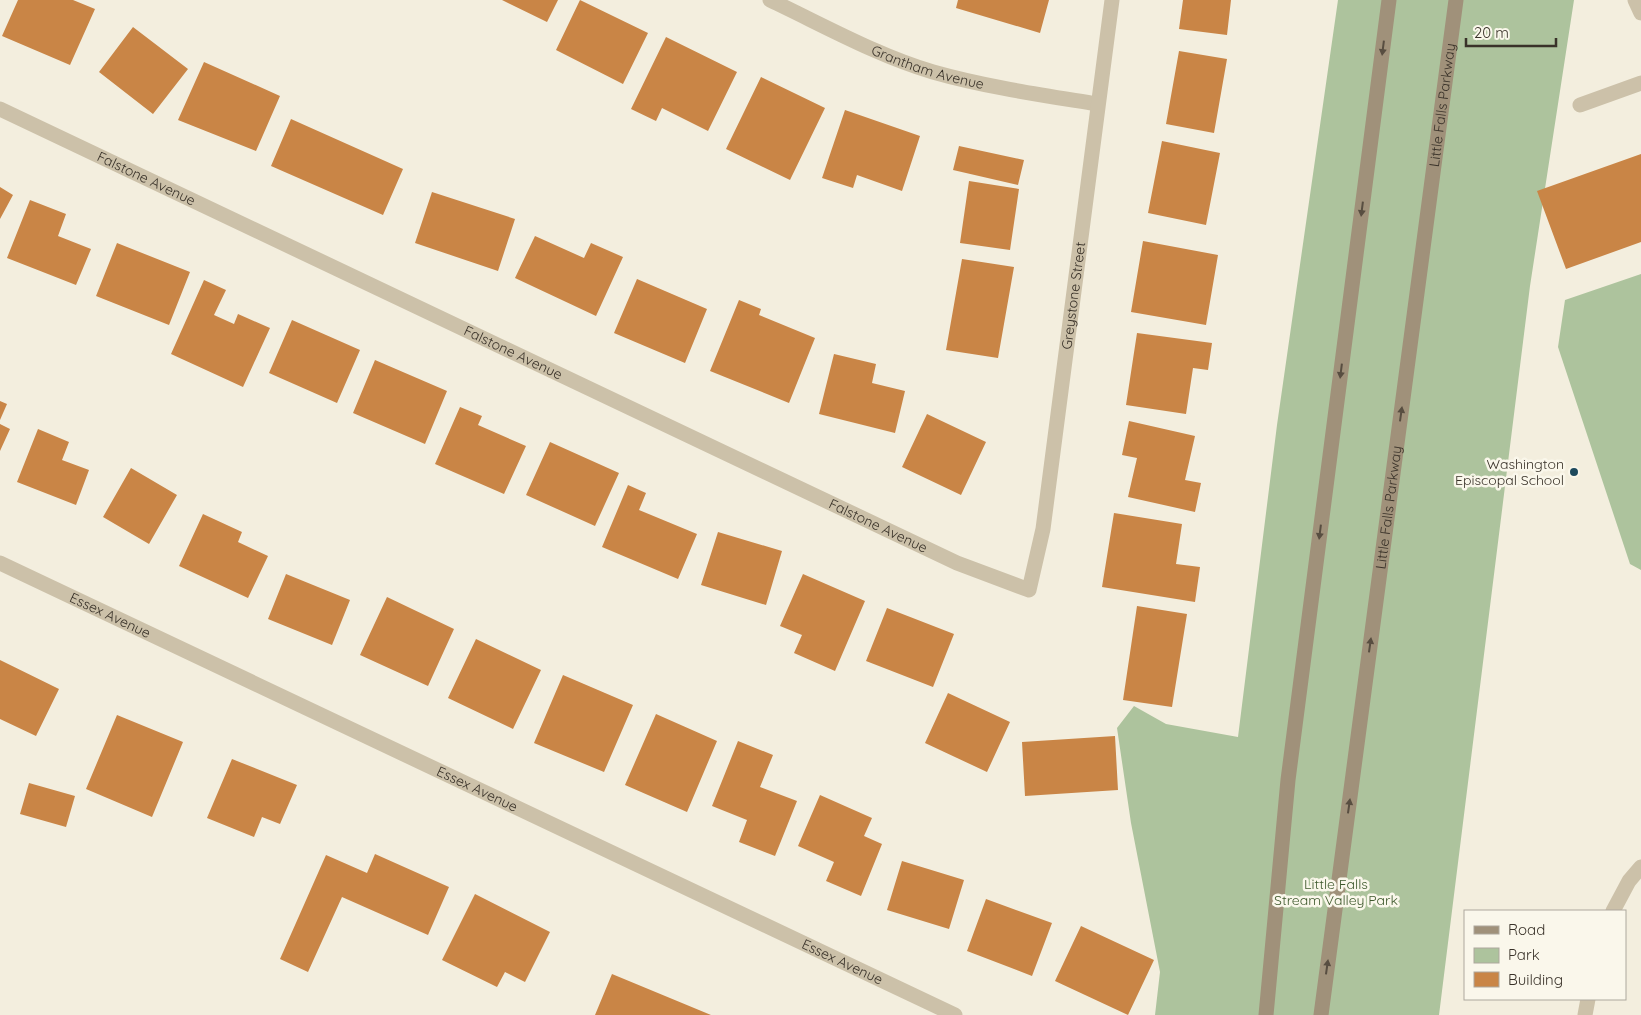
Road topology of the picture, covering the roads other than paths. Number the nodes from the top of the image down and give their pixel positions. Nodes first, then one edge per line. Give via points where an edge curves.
1 (770, 0) edge
2 (1112, 0) edge
3 (1389, 0) edge
4 (1456, 0) edge
5 (1636, 0) edge
6 (1641, 13) edge
7 (1641, 83) edge
8 (1096, 104) junction
9 (1580, 105) dead end
10 (0, 109) edge
11 (0, 563) edge
12 (1029, 590) joint
13 (1641, 867) edge
14 (1614, 910) edge
15 (1588, 1000) edge
16 (955, 1015) edge
17 (1266, 1015) edge
18 (1321, 1015) edge
19 (1586, 1015) edge

1 - 8 street, Grantham Avenue via 886,55 932,72 979,84
2 - 8 street, Greystone Street
3 -> 17 main road via 1288,780
18 -> 4 main road, Little Falls Parkway
5 - 6 street
7 - 9 street
8 - 12 street, Greystone Street via 1043,529
10 - 12 street, Falstone Avenue via 957,563
11 - 16 street, Essex Avenue
13 - 14 street via 1629,881
15 - 19 street

